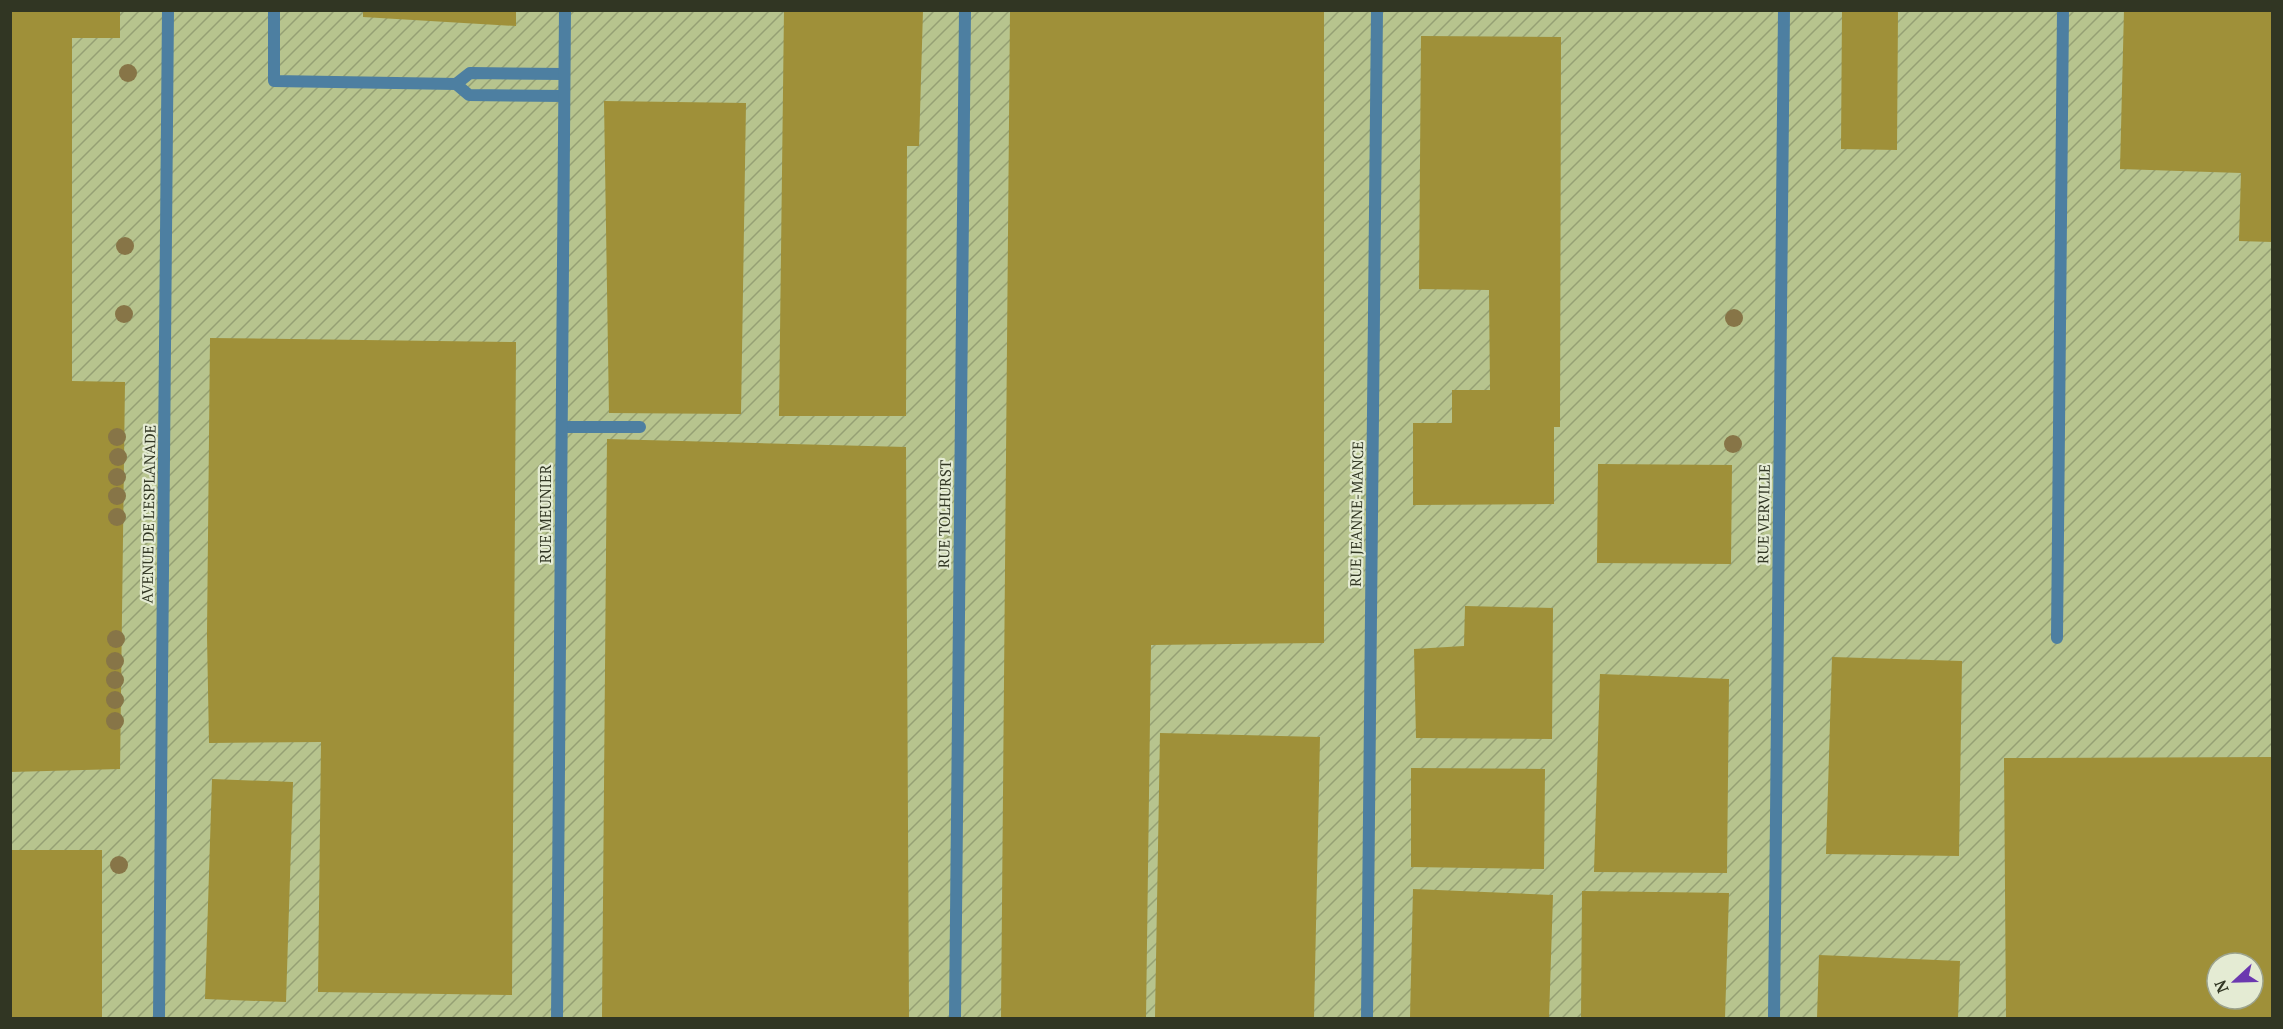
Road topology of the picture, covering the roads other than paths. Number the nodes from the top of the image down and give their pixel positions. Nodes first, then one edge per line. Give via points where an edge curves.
1 (168, 10) edge
2 (274, 10) edge
3 (565, 10) edge
4 (965, 10) edge
5 (1377, 10) edge
6 (1784, 10) edge
7 (2063, 10) edge
8 (564, 74) junction
9 (456, 84) junction
10 (564, 96) junction
11 (562, 427) junction
12 (640, 428) dead end
13 (2056, 638) dead end
14 (159, 1018) edge
15 (557, 1018) edge
16 (955, 1018) edge
17 (1367, 1018) edge
18 (1774, 1018) edge

1 - 14 street, AVENUE DE L'ESPLANADE
2 - 9 street via 274,81
3 - 8 street, RUE MEUNIER
4 - 16 street, RUE TOLHURST
5 - 17 street, RUE JEANNE-MANCE
6 - 18 street, RUE VERVILLE
7 - 13 street
8 - 9 street via 470,73
8 - 10 street, RUE MEUNIER
9 - 10 street via 469,95
10 - 11 street, RUE MEUNIER
11 - 12 street
11 - 15 street, RUE MEUNIER

